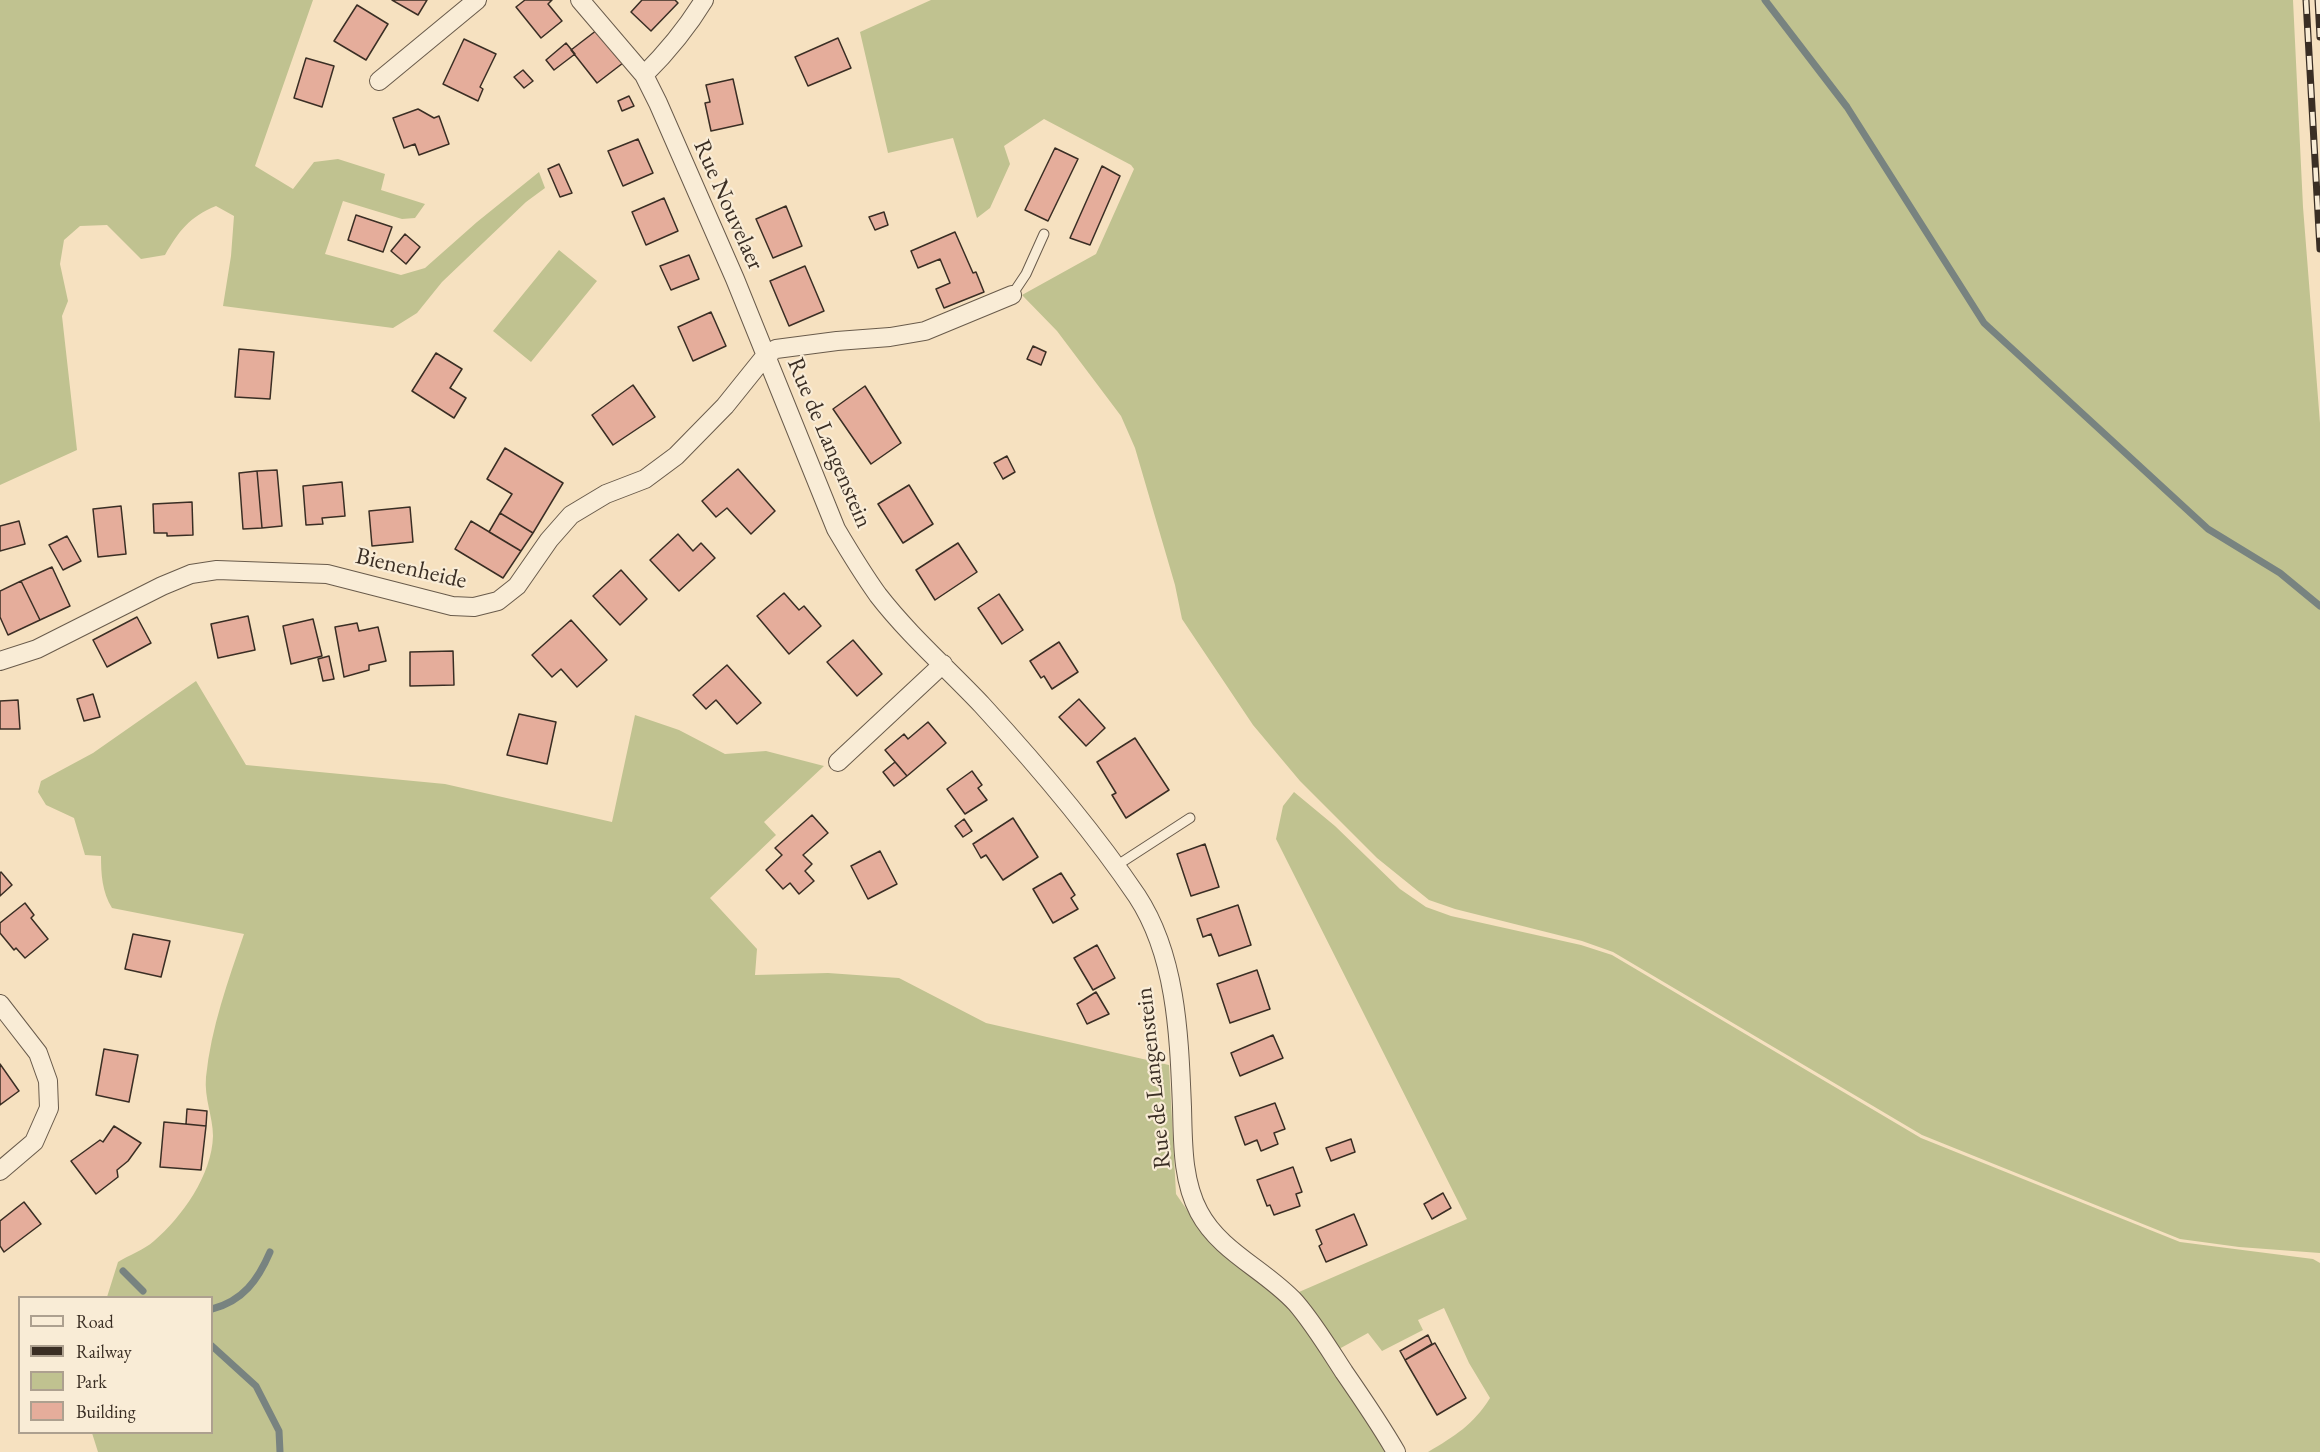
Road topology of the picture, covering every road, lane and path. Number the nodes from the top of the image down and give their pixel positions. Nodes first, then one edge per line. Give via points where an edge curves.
1 (477, 0) edge
2 (580, 0) edge
3 (704, 0) edge
4 (644, 75) junction
5 (379, 81) dead end
6 (1044, 234) dead end
7 (1012, 295) joint
8 (766, 355) junction
9 (0, 661) edge
10 (943, 664) junction
11 (838, 762) dead end
12 (1190, 818) dead end
13 (1116, 867) junction
14 (0, 1004) edge
15 (0, 1171) edge
16 (1395, 1452) edge

1 - 5 street
2 - 4 street, Rue Nouvelaer
3 - 4 street via 665,55
4 - 8 street, Rue Nouvelaer
6 - 7 lane
7 - 8 street, Rue de Langenstein via 925,331 795,345 776,348
8 - 9 street, Bienenheide via 725,406 676,456 645,479 606,494 571,515 517,586 498,601 474,607 452,606 327,574 217,570 191,574 37,649
8 - 10 street, Rue de Langenstein via 836,529 892,611
10 - 11 street
10 - 13 street, Rue de Langenstein via 1024,750
12 - 13 lane
13 - 16 street, Rue de Langenstein via 1139,899 1155,933 1169,981 1180,1063 1185,1162 1198,1210 1210,1230 1233,1252 1295,1302 1318,1331
14 - 15 street via 38,1053 48,1081 48,1108 34,1142

